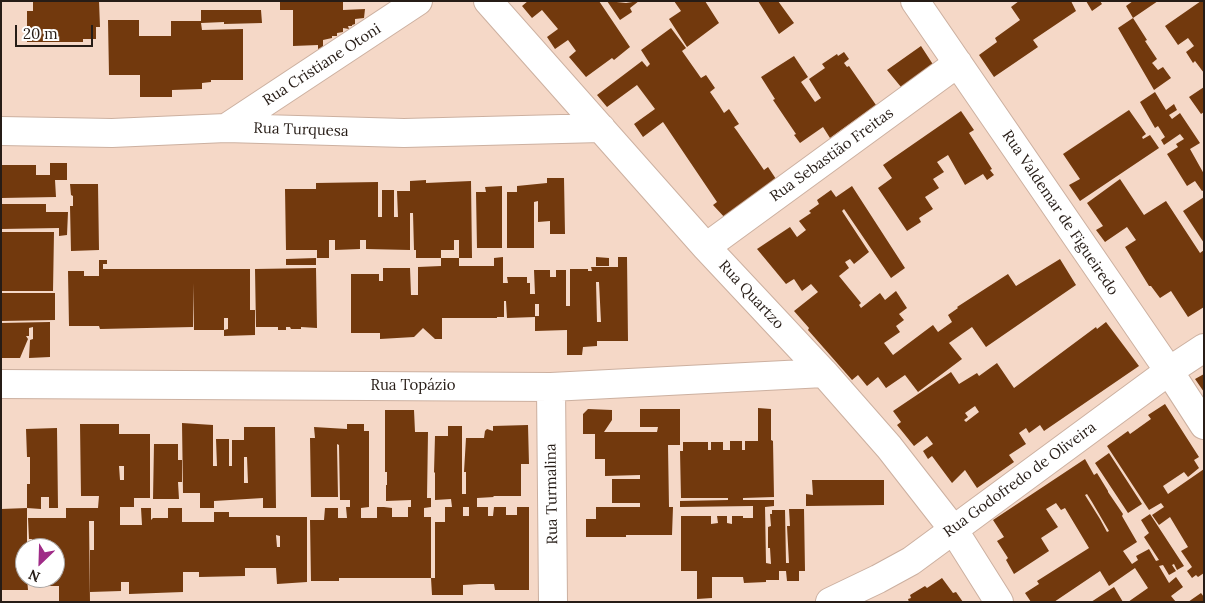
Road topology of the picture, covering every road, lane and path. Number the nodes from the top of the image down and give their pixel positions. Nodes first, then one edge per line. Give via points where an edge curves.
1 (418, 1) edge
2 (488, 1) edge
3 (915, 1) edge
4 (958, 63) junction
5 (226, 128) junction
6 (601, 128) junction
7 (1, 131) edge
8 (706, 246) junction
9 (1204, 348) edge
10 (1169, 371) junction
11 (824, 373) junction
12 (1, 384) edge
13 (551, 387) junction
14 (1204, 425) edge
15 (953, 529) junction
16 (553, 602) edge
17 (830, 602) edge
18 (999, 602) edge

1 - 5 street, Rua Cristiane Otoni
2 - 6 street, Rua Quartzo
3 - 4 street, Rua Valdemar de Figueiredo
4 - 8 street, Rua Sebastião Freitas
4 - 10 street, Rua Valdemar de Figueiredo
5 - 6 street, Rua Turquesa via 404,133
5 - 7 street, Rua Turquesa via 112,133
6 - 8 street, Rua Quartzo
8 - 11 street, Rua Quartzo
9 - 10 street, Rua Godofredo de Oliveira
10 - 14 street, Rua Valdemar de Figueiredo
10 - 15 street, Rua Godofredo de Oliveira
11 - 13 street, Rua Topázio
11 - 15 street, Rua Quartzo via 889,447
12 - 13 street, Rua Topázio
13 - 16 street, Rua Turmalina
15 - 17 street, Rua Godofredo de Oliveira via 911,561
15 - 18 street, Rua Quartzo

